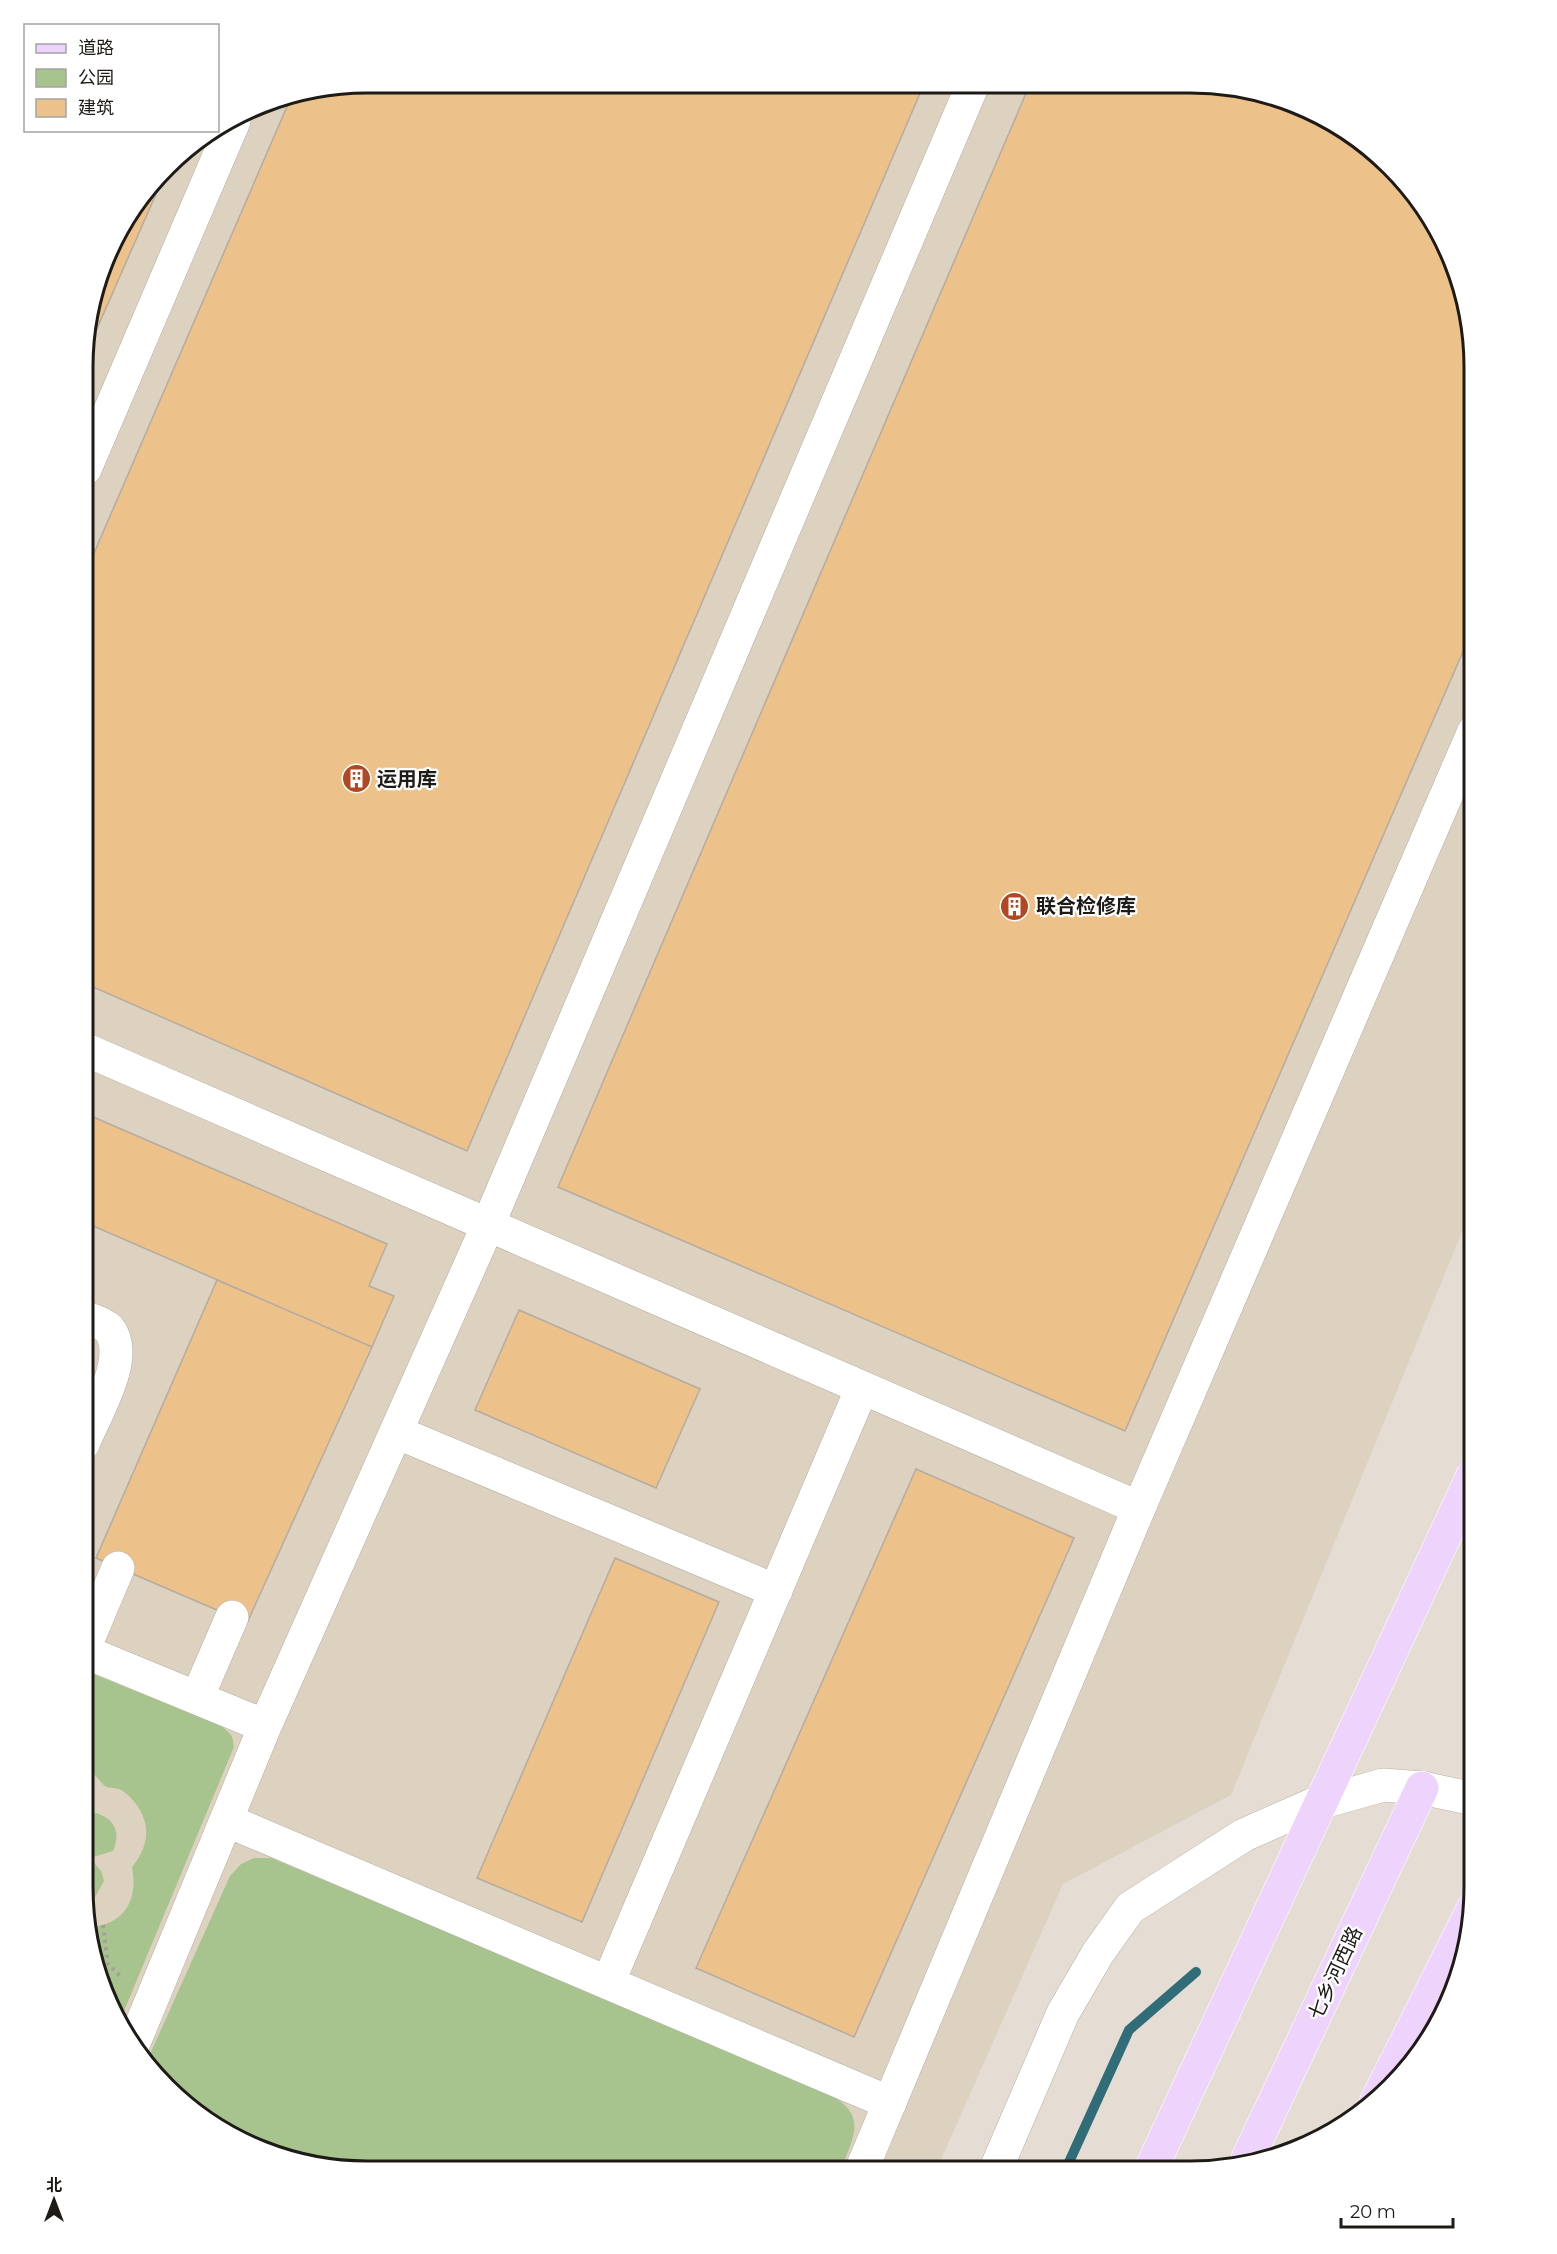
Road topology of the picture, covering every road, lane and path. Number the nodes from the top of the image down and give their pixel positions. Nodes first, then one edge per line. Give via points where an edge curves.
1 (969, 93) edge
2 (230, 130) edge
3 (93, 441) edge
4 (1464, 754) edge
5 (93, 1053) edge
6 (488, 1225) junction
7 (93, 1321) edge
8 (862, 1388) junction
9 (93, 1420) edge
10 (396, 1432) junction
11 (1464, 1495) edge
12 (1139, 1508) junction
13 (118, 1568) dead end
14 (776, 1591) junction
15 (232, 1617) dead end
16 (93, 1627) edge
17 (93, 1655) edge
18 (197, 1698) junction
19 (265, 1726) junction
20 (1422, 1788) junction
21 (1464, 1797) edge
22 (226, 1820) junction
23 (103, 1925) dead end
24 (1460, 1935) edge
25 (608, 1983) junction
26 (153, 1995) junction
27 (137, 2035) edge
28 (1390, 2075) edge
29 (890, 2103) junction
30 (1250, 2155) edge
31 (865, 2161) edge
32 (1000, 2161) edge
33 (1155, 2161) edge

1 - 6 street
2 - 3 street
4 - 12 street
5 - 6 street
6 - 8 street
6 - 10 street
7 - 9 street via 107,1327 117,1343 117,1362
8 - 12 street
8 - 14 street
10 - 14 street
10 - 19 street
11 - 33 main road, bridge
12 - 29 street
13 - 16 street
14 - 25 street
15 - 18 street
17 - 18 street
18 - 19 street
19 - 22 street
20 - 21 street
20 - 30 main road, 七乡河西路
20 - 32 street via 1383,1785 1312,1805 1244,1835 1130,1908 1063,2013
22 - 25 street
22 - 26 street
23 - 26 path via 108,1964 118,1976
24 - 28 main road
25 - 29 street
26 - 27 street
29 - 31 street

